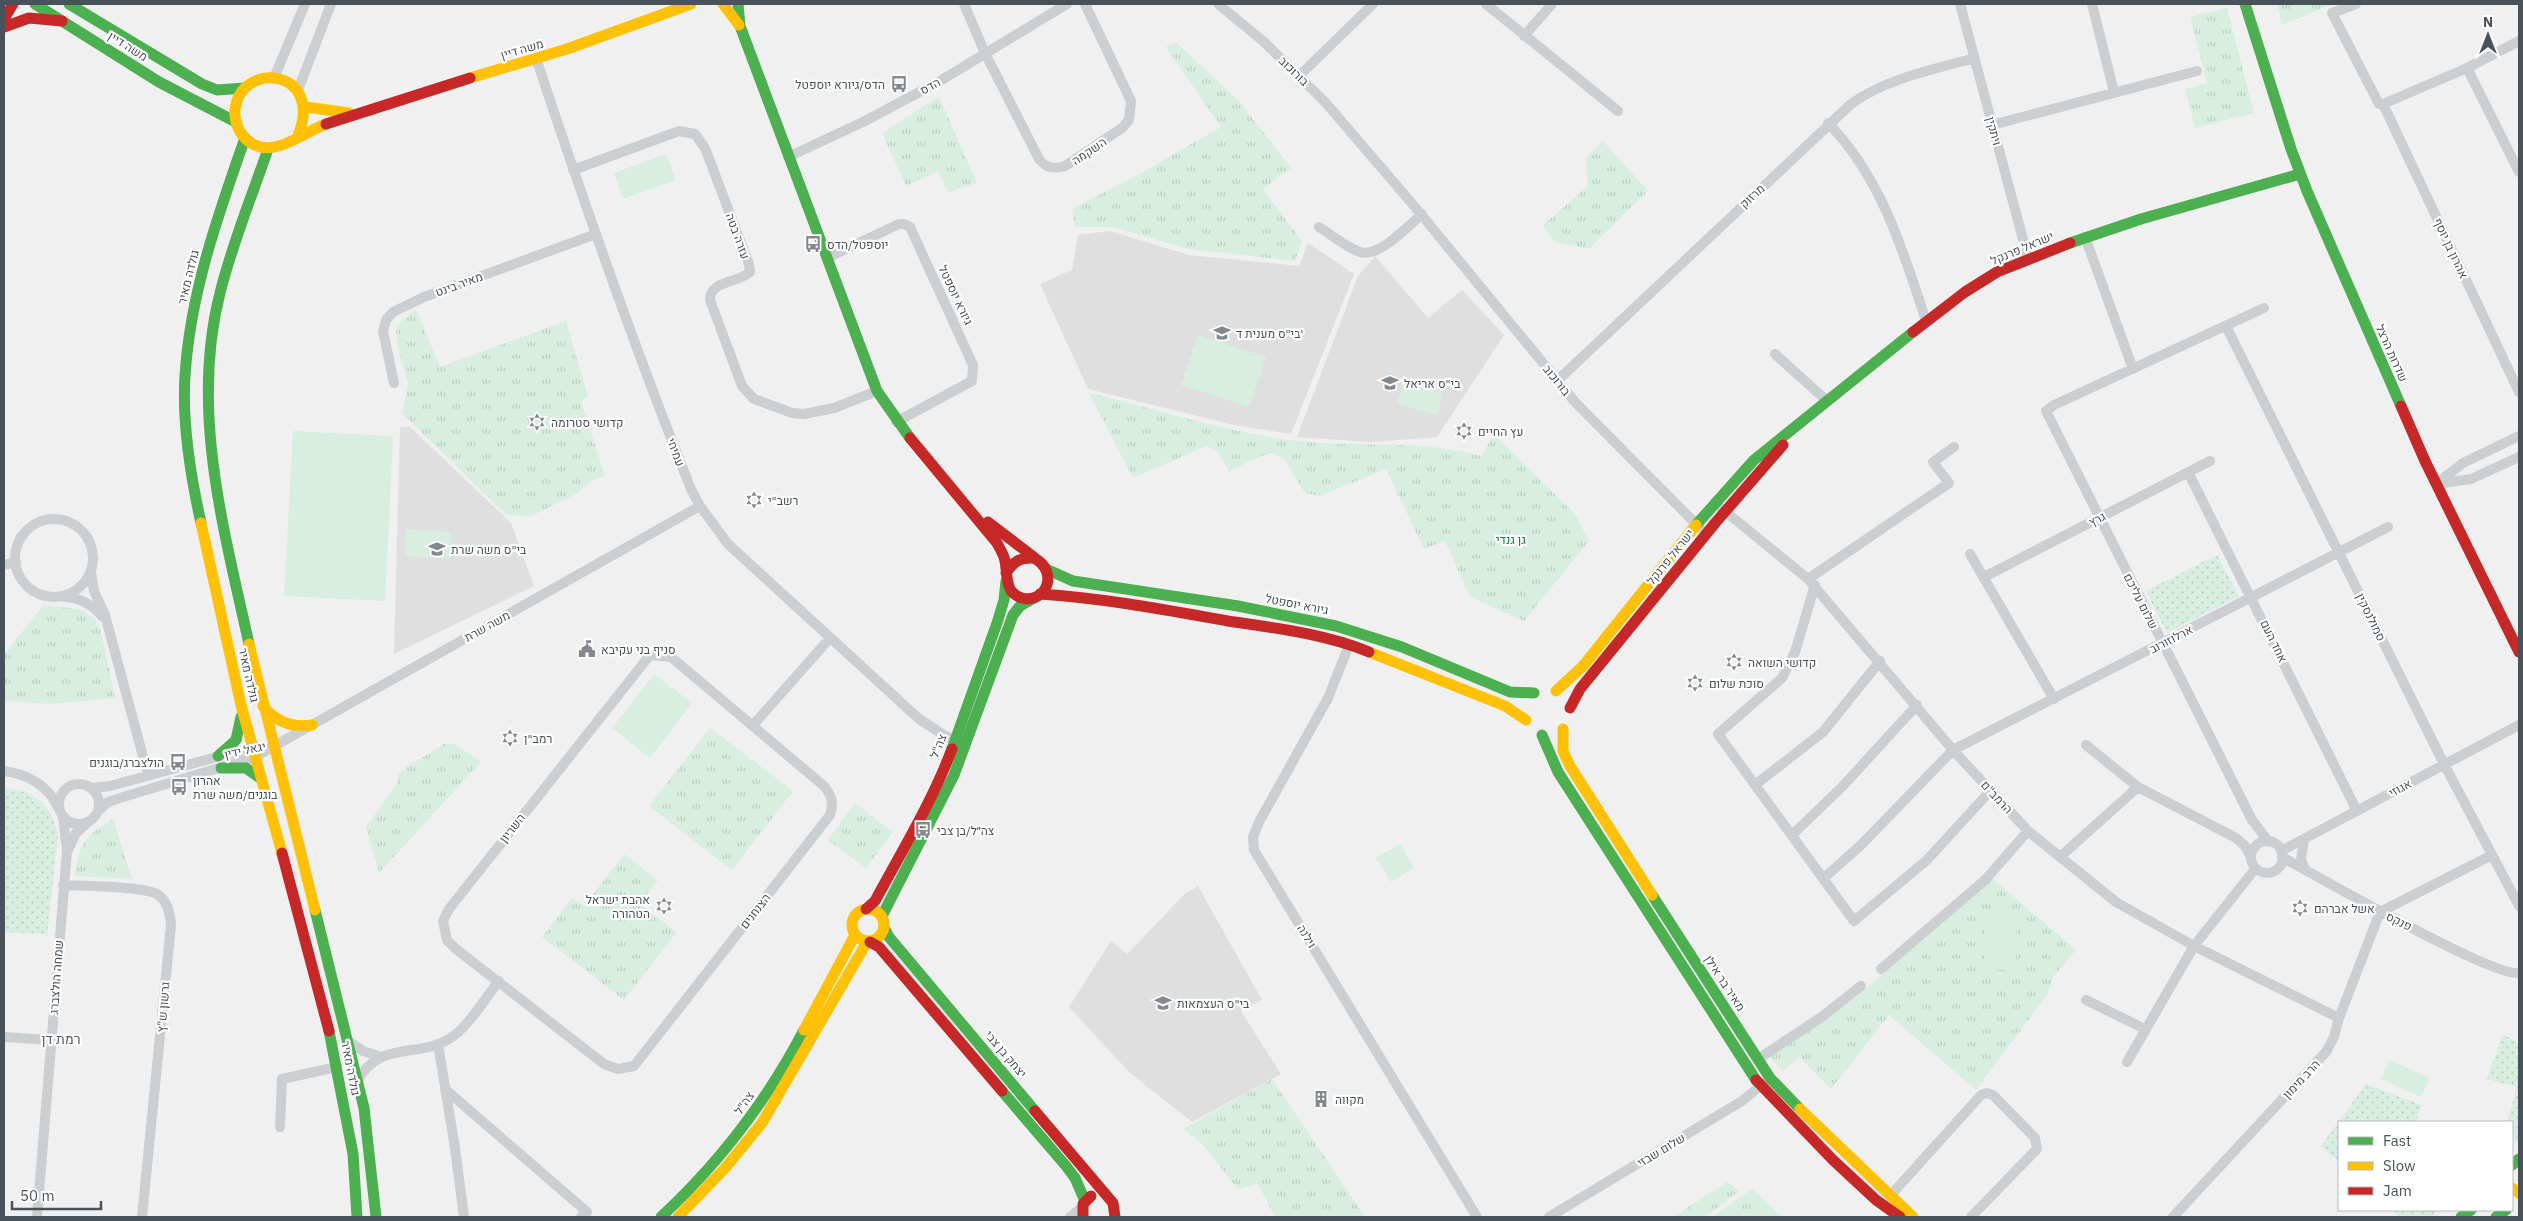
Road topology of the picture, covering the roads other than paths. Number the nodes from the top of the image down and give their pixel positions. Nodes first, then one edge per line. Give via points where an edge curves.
1 (13, 4) edge
2 (35, 4) edge
3 (69, 4) edge
4 (305, 4) edge
5 (331, 4) edge
6 (691, 4) edge
7 (723, 4) edge
8 (738, 4) edge
9 (964, 4) edge
10 (1067, 4) edge
11 (1085, 4) edge
12 (1218, 4) edge
13 (1373, 4) edge
14 (1486, 4) edge
15 (1552, 4) edge
16 (1960, 4) edge
17 (2092, 4) edge
18 (2245, 4) edge
19 (2257, 4) edge
20 (2356, 4) edge
21 (4, 19) edge
22 (62, 21) junction
23 (740, 26) junction
24 (4, 27) edge
25 (1524, 36) junction
26 (2519, 42) edge
27 (985, 53) junction
28 (2262, 56) junction
29 (536, 58) junction
30 (1975, 58) junction
31 (2467, 68) junction
32 (2197, 71) dead end
33 (1299, 76) junction
34 (274, 78) junction
35 (245, 88) junction
36 (298, 90) junction
37 (2114, 92) junction
38 (2381, 104) junction
39 (306, 107) junction
40 (358, 112) junction
41 (1618, 112) dead end
42 (236, 122) junction
43 (1828, 123) junction
44 (1992, 124) junction
45 (298, 136) junction
46 (245, 138) junction
47 (268, 149) junction
48 (788, 157) junction
49 (573, 170) junction
50 (2519, 172) edge
51 (2300, 174) junction
52 (1422, 214) junction
53 (1319, 227) dead end
54 (596, 234) junction
55 (2085, 237) junction
56 (827, 258) junction
57 (2028, 258) junction
58 (2264, 308) dead end
59 (1926, 320) junction
60 (2226, 326) junction
61 (1775, 354) dead end
62 (2133, 368) junction
63 (1557, 381) junction
64 (394, 383) dead end
65 (877, 391) junction
66 (2519, 392) edge
67 (1827, 401) junction
68 (896, 422) junction
69 (1796, 428) junction
70 (2519, 436) edge
71 (1954, 447) dead end
72 (2519, 457) edge
73 (2210, 461) dead end
74 (2188, 472) junction
75 (2436, 484) junction
76 (1715, 503) junction
77 (968, 505) junction
78 (700, 506) junction
79 (1725, 512) junction
80 (2098, 518) junction
81 (1696, 524) junction
82 (2388, 527) dead end
83 (1707, 533) junction
84 (2339, 552) junction
85 (1970, 554) dead end
86 (1038, 560) junction
87 (16, 562) junction
88 (4, 565) edge
89 (1046, 569) junction
90 (91, 571) junction
91 (1006, 577) junction
92 (1984, 577) junction
93 (1811, 582) junction
94 (1037, 596) junction
95 (60, 597) junction
96 (2252, 597) junction
97 (107, 622) junction
98 (830, 638) junction
99 (2163, 643) junction
100 (1349, 645) junction
101 (2519, 652) edge
102 (1880, 661) junction
103 (1556, 691) junction
104 (1534, 693) junction
105 (2054, 698) junction
106 (241, 705) junction
107 (262, 705) junction
108 (1917, 705) junction
109 (1570, 708) junction
110 (1526, 720) junction
111 (754, 724) junction
112 (2519, 724) edge
113 (312, 725) junction
114 (1563, 729) junction
115 (1542, 735) junction
116 (961, 743) junction
117 (273, 745) junction
118 (2086, 745) dead end
119 (1953, 750) junction
120 (253, 752) junction
121 (219, 762) junction
122 (2444, 764) junction
123 (4, 771) edge
124 (148, 775) junction
125 (260, 778) junction
126 (39, 784) junction
127 (1755, 784) junction
128 (73, 785) junction
129 (2138, 787) junction
130 (92, 788) junction
131 (1991, 790) junction
132 (98, 811) junction
133 (2357, 811) junction
134 (61, 813) junction
135 (87, 823) junction
136 (2028, 830) junction
137 (1793, 834) junction
138 (2304, 839) junction
139 (2269, 842) junction
140 (2282, 854) junction
141 (2492, 855) junction
142 (66, 856) junction
143 (2061, 856) junction
144 (2251, 857) junction
145 (2255, 869) junction
146 (2305, 870) junction
147 (1823, 879) junction
148 (63, 885) junction
149 (2519, 906) edge
150 (866, 909) junction
151 (2380, 912) junction
152 (883, 922) junction
153 (855, 936) junction
154 (868, 942) junction
155 (2194, 946) junction
156 (1881, 969) dead end
157 (2519, 972) edge
158 (499, 980) junction
159 (1861, 986) dead end
160 (2086, 1000) dead end
161 (2339, 1018) junction
162 (2145, 1029) junction
163 (4, 1037) edge
164 (51, 1040) junction
165 (348, 1041) junction
166 (438, 1044) junction
167 (382, 1057) junction
168 (1758, 1059) junction
169 (2127, 1062) dead end
170 (337, 1067) junction
171 (1770, 1078) junction
172 (358, 1080) junction
173 (1760, 1086) junction
174 (445, 1089) junction
175 (280, 1127) dead end
176 (1107, 1196) junction
177 (1890, 1196) junction
178 (1083, 1208) edge
179 (1116, 1215) edge
180 (36, 1217) edge
181 (142, 1217) edge
182 (357, 1217) edge
183 (376, 1217) edge
184 (464, 1217) edge
185 (581, 1217) edge
186 (661, 1217) edge
187 (678, 1217) edge
188 (1070, 1217) edge
189 (1477, 1217) edge
190 (1549, 1217) edge
191 (1900, 1217) edge
192 (1913, 1217) edge
193 (1971, 1217) edge
194 (2173, 1217) edge

1 - 21 street
2 - 22 street, משה דיין
3 - 35 street, משה דיין via 202,84 217,90
4 - 34 street
5 - 36 street
6 - 29 street, משה דיין
7 - 23 street
8 - 23 street
9 - 27 street
10 - 27 street, הדס
11 - 27 street, השקמה via 1130,101 1129,120 1066,166 1056,169 1043,164
12 - 33 street, בורוכוב via 1264,41
13 - 33 street
14 - 25 street
15 - 25 street
16 - 30 street, ויתקין
17 - 37 street
18 - 28 street, שדרות הרצל
19 - 28 street, שדרות הרצל
20 - 38 street, אהרון בן יוסף via 2332,13
22 - 24 street via 26,18
22 - 42 street, משה דיין via 159,82
23 - 48 street
25 - 41 street
26 - 31 street
27 - 48 street, הדס via 940,81
28 - 51 street, שדרות הרצל
29 - 40 street, משה דיין
29 - 49 street, עמיחי
30 - 43 street, מרזוק via 1886,84 1866,93
30 - 44 street, ויתקין
31 - 38 street
31 - 50 street
32 - 37 street
33 - 52 street, בורוכוב
34 - 35 street via 263,78
34 - 36 street
35 - 42 street via 236,104
36 - 39 street
37 - 44 street
38 - 66 street, אהרון בן יוסף
39 - 40 street, משה דיין via 322,112
39 - 45 street via 304,127
40 - 45 street, משה דיין
42 - 46 street
43 - 59 street via 1854,153 1878,193 1906,260
43 - 63 street, מרזוק
44 - 57 street, ויתקין
45 - 47 street via 279,148
46 - 47 street
46 - 106 street, גולדה מאיר via 220,207 198,287 185,376 186,418 197,504
47 - 107 street, גולדה מאיר via 220,293 208,380 216,495
48 - 56 street
49 - 54 street, עמיחי
49 - 65 street, עזרה בטה via 679,131 695,134 705,148 750,272 714,287 710,293 742,386 754,399 804,414 834,408
51 - 55 street, ישראל פרנקל
51 - 75 street, שדרות הרצל
52 - 53 street via 1386,246 1369,252 1361,252
52 - 63 street, בורוכוב
54 - 64 street, מאיר בינט via 424,297 393,312 383,331
54 - 78 street, עמיחי via 679,460
55 - 57 street, ישראל פרנקל
55 - 62 street
56 - 65 street
56 - 68 street, גיורא יוספטל via 899,224 910,227 974,365 972,381
57 - 59 street, ישראל פרנקל via 1997,272
58 - 60 street
59 - 67 street, ישראל פרנקל
60 - 62 street
60 - 84 street, סמולנסקין
61 - 67 street
62 - 80 street, שלום עליכם via 2046,411
63 - 81 street, בורוכוב
65 - 68 street
67 - 69 street, ישראל פרנקל
68 - 77 street
69 - 76 street, ישראל פרנקל via 1754,460
69 - 79 street, ישראל פרנקל
70 - 75 street via 2463,463
71 - 93 street via 1934,462 1949,483
72 - 75 street via 2471,479
73 - 74 street, גרץ
74 - 80 street, גרץ
74 - 96 street, אחד העם
75 - 101 street, שדרות הרצל
76 - 79 street, הרמב"ם
76 - 81 street, ישראל פרנקל
77 - 86 street
77 - 91 street via 1001,549
78 - 98 street, עמיחי via 728,544
78 - 113 street, משה שרת
79 - 83 street, ישראל פרנקל
79 - 93 street, הרמב"ם
80 - 92 street, גרץ
80 - 99 street, שלום עליכם
81 - 83 street, בורוכוב
81 - 103 street, ישראל פרנקל via 1584,666
82 - 84 street, ארלוזורוב
83 - 109 street, ישראל פרנקל via 1580,690
84 - 96 street, ארלוזורוב
84 - 122 street, סמולנסקין
85 - 92 street
86 - 89 street
86 - 91 street via 1017,559 1009,567
87 - 88 street
87 - 90 street via 19,543 24,535 39,523 58,520 78,528 86,536 92,553
87 - 95 street via 21,578 32,590 41,595
89 - 94 street via 1047,584
89 - 104 street, גיורא יוספטל via 1073,581 1336,626 1362,633 1510,692
90 - 95 street via 79,588
90 - 97 street via 94,591
91 - 94 street via 1013,593 1020,597
91 - 116 street, צה"ל via 1004,600
92 - 105 street
93 - 102 street, הרמב"ם
93 - 127 street via 1795,652 1782,678 1718,734
94 - 100 street via 1071,596 1276,629
94 - 116 street, צה"ל via 1020,606 1008,627
95 - 97 street via 82,600
96 - 99 street, ארלוזורוב
96 - 133 street, אחד העם
97 - 124 street
98 - 111 street
98 - 116 street, עמיחי via 918,718
99 - 105 street, ארלוזורוב
99 - 139 street, שלום עליכם via 2252,820
100 - 110 street via 1505,706
100 - 189 street, וילנה via 1328,698 1259,822 1253,838 1254,850
102 - 108 street, הרמב"ם
102 - 127 street via 1823,732
103 - 104 street via 1549,689
103 - 109 street via 1568,701
104 - 110 street via 1525,706
105 - 119 street, ארלוזורוב
106 - 120 street, גולדה מאיר
106 - 121 street via 241,726 236,741
107 - 113 street via 282,722
107 - 117 street, גולדה מאיר
108 - 119 street, הרמב"ם
108 - 137 street via 1842,788
109 - 114 street via 1570,716
110 - 115 street via 1535,732
111 - 158 street, השריון via 671,657 650,656 644,661 449,909 443,921 447,940
111 - 158 street, הצנחנים via 824,786 831,795 830,815 634,1066 618,1070 604,1064
112 - 122 street, אגוזי
113 - 117 street, משה שרת
114 - 115 street via 1557,734
114 - 168 street, מאיר בר אילן via 1563,751 1570,766
115 - 173 street via 1558,772
116 - 150 street, צה"ל via 875,901
116 - 152 street, צה"ל via 929,827
117 - 120 street, יגאל ידין
117 - 165 street, גולדה מאיר
118 - 129 street
119 - 131 street, הרמב"ם
119 - 147 street, ארלוזורוב via 1862,844
120 - 121 street, יגאל ידין
120 - 125 street, גולדה מאיר
121 - 124 street, יגאל ידין
121 - 125 street via 246,768
121 - 132 street, יגאל ידין via 108,802
122 - 133 street, אגוזי
122 - 141 street, סמולנסקין
123 - 126 street via 28,776
124 - 130 street, יגאל ידין
125 - 170 street, גולדה מאיר via 325,1011
126 - 128 street via 55,787
126 - 134 street via 56,802
127 - 137 street
128 - 130 street
128 - 134 street via 60,798
129 - 143 street
129 - 144 street via 2236,838
130 - 132 street via 99,798
131 - 136 street, הרמב"ם
131 - 147 street via 1927,860 1854,921
132 - 135 street
133 - 138 street, אגוזי
134 - 135 street via 74,824
134 - 142 street, שמחה הולצברג
135 - 142 street, שמחה הולצברג via 76,833
136 - 143 street, הרמב"ם
136 - 156 street via 1985,880
137 - 147 street
138 - 140 street, אגוזי
138 - 146 street via 2301,860
139 - 140 street via 2274,843
139 - 144 street via 2255,847
140 - 145 street via 2279,868 2271,873
140 - 146 street, פנקס
141 - 149 street, סמולנסקין
141 - 151 street
142 - 148 street, שמחה הולצברג
143 - 155 street, הרמב"ם via 2116,902
144 - 145 street
145 - 155 street
146 - 151 street, פנקס
148 - 164 street, שמחה הולצברג
148 - 181 street, גרשון ש"ץ via 156,894 165,902 170,914
150 - 152 street via 875,911
150 - 153 street via 854,917
151 - 157 street, פנקס via 2490,966 2513,974
151 - 161 street, הרב מימון
152 - 154 street via 880,937
152 - 176 street, יצחק בן צבי via 889,938
153 - 154 street
153 - 186 street, צה"ל via 801,1036 752,1116 697,1183
154 - 178 street, יצחק בן צבי via 879,947 944,1020 1066,1166 1075,1178
154 - 187 street, צה"ל via 762,1123 721,1173
155 - 161 street, הרמב"ם
155 - 162 street
158 - 166 street via 458,1032
159 - 168 street via 1823,1016
160 - 162 street
161 - 194 street, הרב מימון via 2326,1052
162 - 169 street
163 - 164 street
164 - 180 street, שמחה הולצברג
165 - 167 street via 364,1052
165 - 172 street, גולדה מאיר
166 - 167 street
166 - 174 street
167 - 172 street via 370,1063
168 - 171 street, מאיר בר אילן
170 - 175 street via 282,1079
170 - 182 street, גולדה מאיר via 353,1154
171 - 173 street, שלום שבזי
171 - 177 street, מאיר בר אילן
172 - 183 street, גולדה מאיר
173 - 190 street, שלום שבזי via 1742,1101
173 - 191 street via 1833,1160 1876,1200
174 - 184 street
174 - 185 street via 587,1212
176 - 178 street via 1098,1194
176 - 179 street, יצחק בן צבי
177 - 192 street, מאיר בר אילן
177 - 193 street via 1981,1095 1993,1094 2035,1138 2038,1149
178 - 188 street

